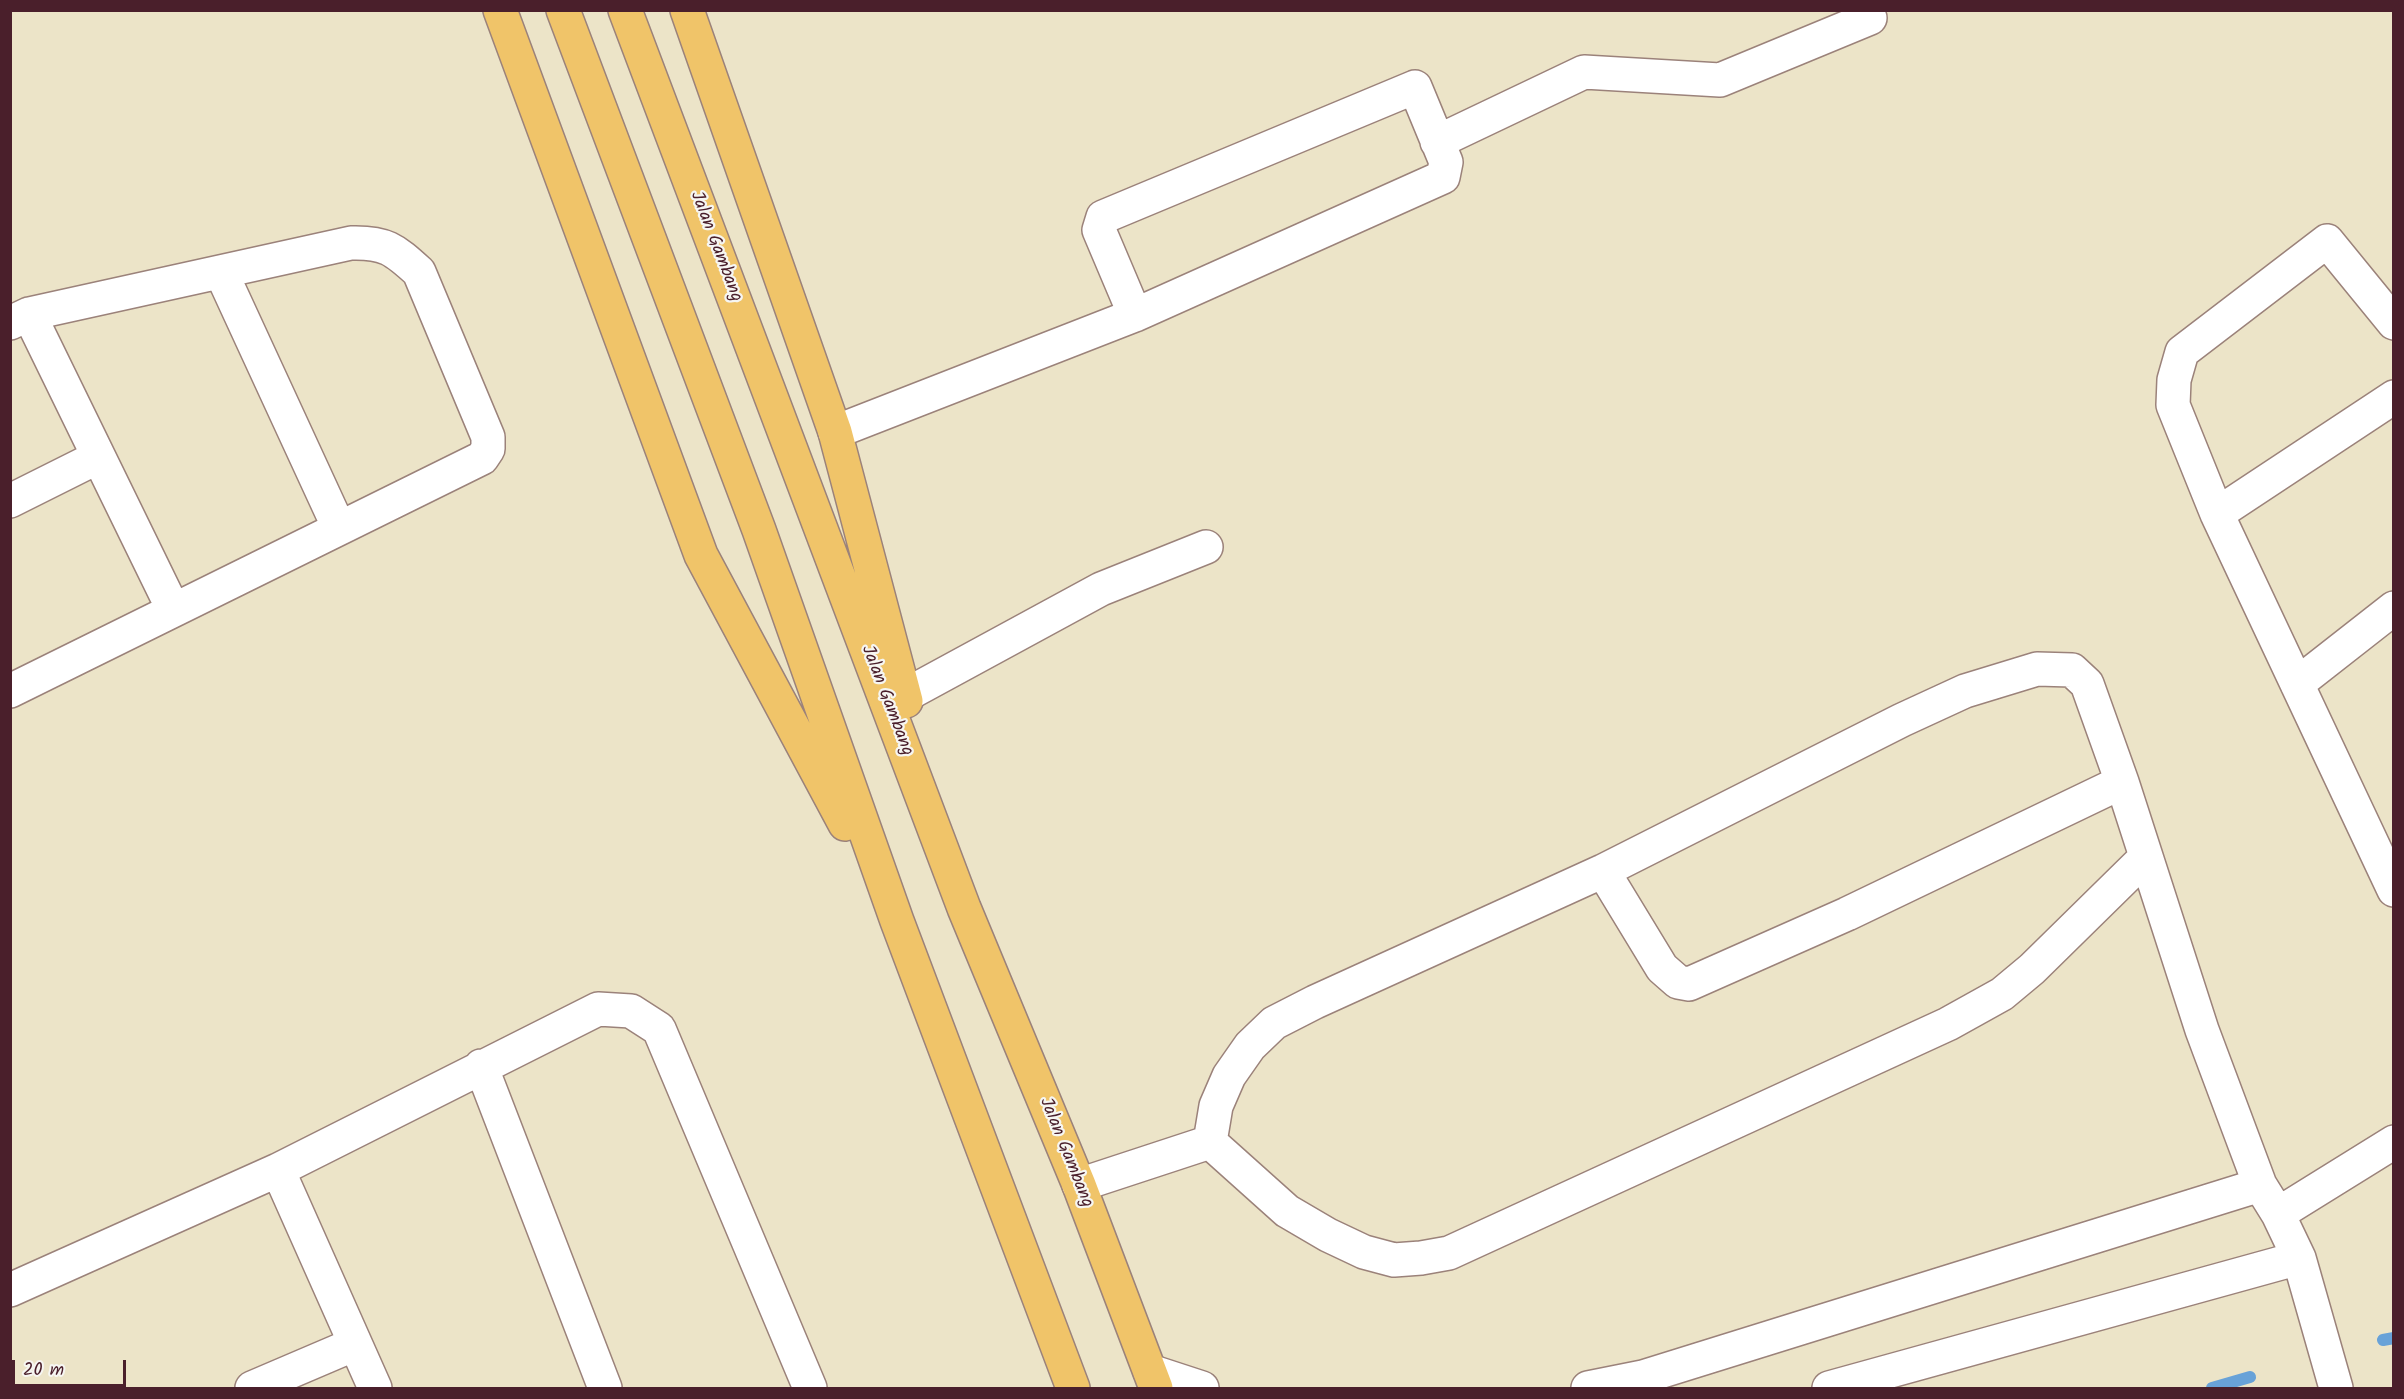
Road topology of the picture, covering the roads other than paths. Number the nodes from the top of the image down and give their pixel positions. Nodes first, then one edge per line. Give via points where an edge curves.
1 (500, 10) edge
2 (563, 10) edge
3 (625, 10) edge
4 (687, 10) edge
5 (1870, 18) dead end
6 (1437, 142) junction
7 (221, 272) junction
8 (1135, 315) junction
9 (20, 319) edge
10 (2394, 323) edge
11 (2394, 397) edge
12 (835, 432) junction
13 (98, 457) junction
14 (10, 501) edge
15 (2217, 514) junction
16 (339, 528) junction
17 (1206, 547) dead end
18 (2394, 608) edge
19 (173, 609) junction
20 (2298, 684) junction
21 (10, 691) edge
22 (904, 696) junction
23 (2122, 782) junction
24 (2384, 841) edge
25 (2146, 857) junction
26 (1603, 871) junction
27 (2394, 890) edge
28 (963, 908) junction
29 (897, 921) junction
30 (481, 1066) junction
31 (1210, 1142) junction
32 (2394, 1142) edge
33 (278, 1170) junction
34 (1079, 1185) junction
35 (2260, 1185) junction
36 (2278, 1214) junction
37 (2299, 1258) junction
38 (10, 1290) edge
39 (355, 1344) junction
40 (1153, 1380) edge
41 (252, 1389) edge
42 (375, 1389) edge
43 (605, 1389) edge
44 (810, 1389) edge
45 (1073, 1389) edge
46 (1202, 1389) edge
47 (1588, 1389) edge
48 (1829, 1389) edge
49 (2336, 1389) edge

1 - 29 highway via 701,555
2 - 29 highway via 759,530
3 - 28 highway, Jalan Gambang
4 - 12 highway
5 - 6 street via 1720,80 1584,72
6 - 8 street via 1446,162 1443,177
6 - 8 street via 1415,87 1103,218 1099,230
7 - 9 street
7 - 16 street
7 - 16 street via 351,243 384,245 418,272 488,437 488,449 482,458
8 - 12 street
9 - 13 street
10 - 15 street via 2326,241 2182,352 2173,405
11 - 15 street
12 - 22 highway
13 - 14 street
13 - 19 street
15 - 20 street
16 - 19 street
17 - 22 street via 1101,589
18 - 20 street
19 - 21 street
20 - 24 street
22 - 28 highway
23 - 25 street
23 - 26 street via 1847,914 1689,984 1678,982 1662,968
23 - 26 street via 2087,684 2072,670 2037,669 1965,691 1902,720
24 - 27 street
25 - 31 street via 2002,994 1948,1024 1449,1252 1394,1260 1364,1252 1287,1211
25 - 35 street via 2202,1030
26 - 31 street via 1274,1023 1250,1046 1229,1076 1216,1106
28 - 34 highway, Jalan Gambang
29 - 45 highway
30 - 33 street
30 - 43 street
30 - 44 street via 598,1009 631,1011 659,1029
31 - 34 street
32 - 36 street
33 - 38 street
33 - 39 street
34 - 40 highway, Jalan Gambang
35 - 36 street
35 - 47 street via 1643,1377
36 - 37 street
37 - 48 street
37 - 49 street
39 - 41 street
39 - 42 street
40 - 46 street

